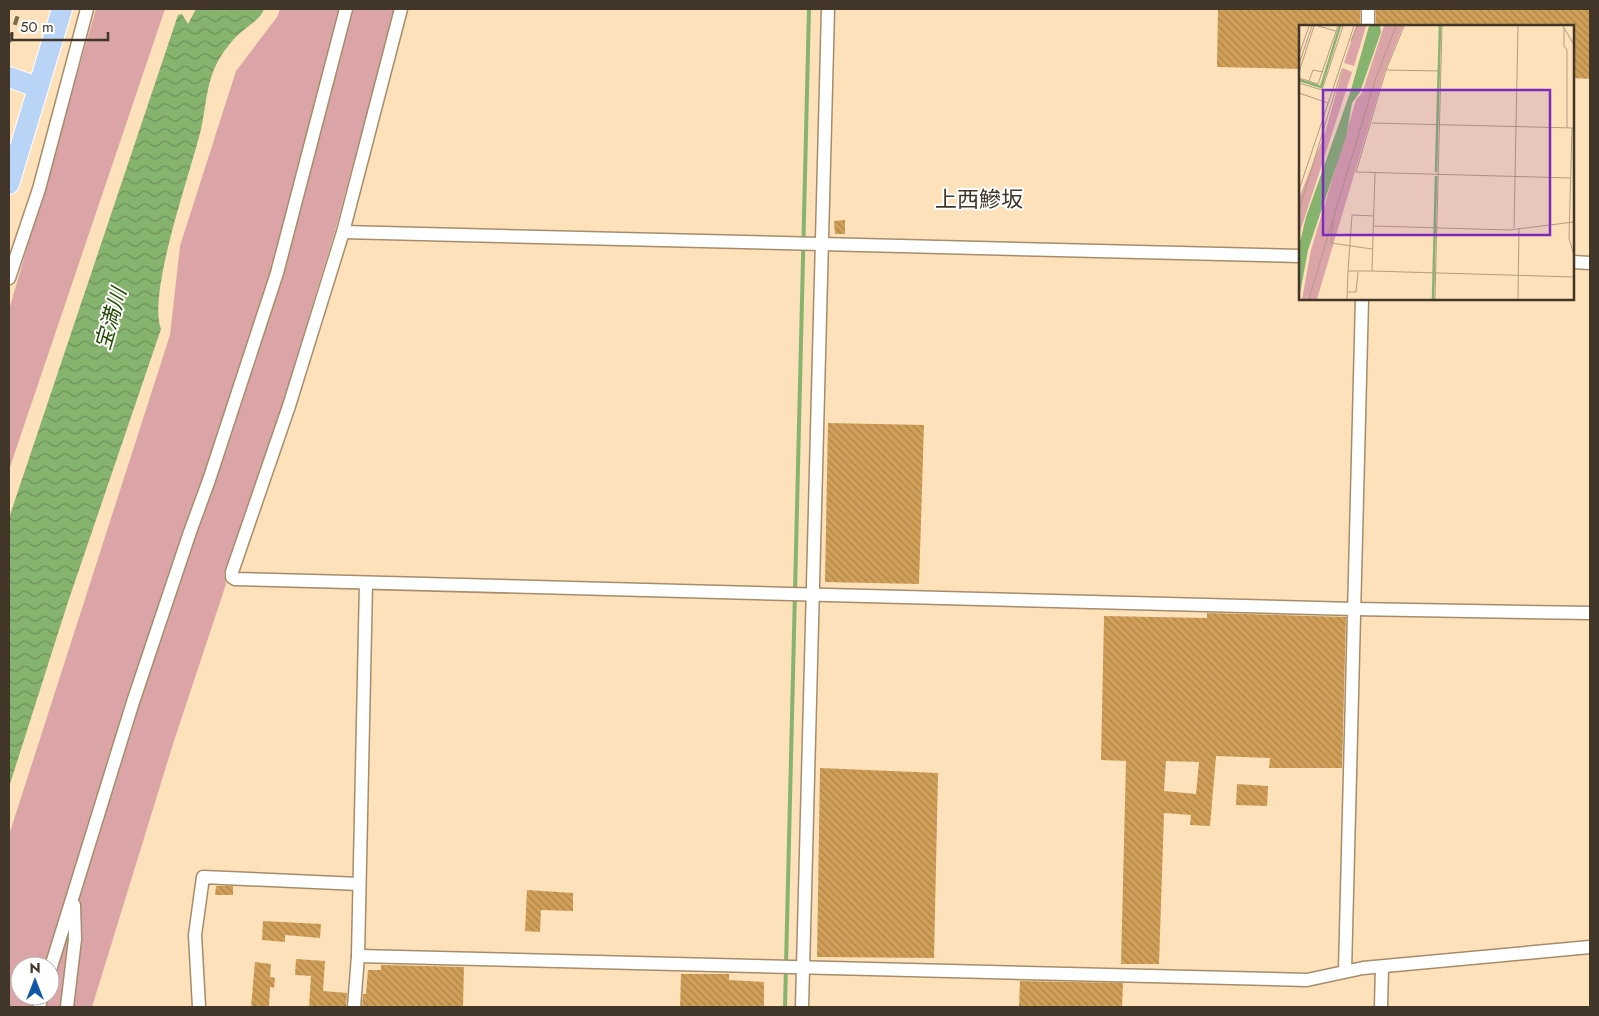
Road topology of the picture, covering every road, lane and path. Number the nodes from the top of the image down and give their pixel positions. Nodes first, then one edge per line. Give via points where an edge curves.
1 (62, 9) edge
2 (87, 9) edge
3 (346, 9) edge
4 (401, 9) edge
5 (828, 9) edge
6 (1368, 9) edge
7 (1368, 25) edge
8 (12, 78) edge
9 (37, 87) junction
10 (9, 184) edge
11 (343, 232) junction
12 (816, 245) junction
13 (1299, 256) edge
14 (1574, 262) edge
15 (1590, 263) edge
16 (9, 278) edge
17 (1362, 300) edge
18 (366, 583) junction
19 (809, 594) junction
20 (1354, 609) junction
21 (1590, 613) edge
22 (359, 884) junction
23 (75, 893) junction
24 (1590, 946) edge
25 (55, 956) edge
26 (358, 956) junction
27 (1382, 967) junction
28 (798, 968) junction
29 (1346, 971) junction
30 (67, 1007) edge
31 (199, 1007) edge
32 (354, 1007) edge
33 (802, 1007) edge
34 (1381, 1007) edge

1 - 9 main road
2 - 16 street via 39,189
3 - 23 street via 277,273 132,702
4 - 11 street
5 - 12 street
6 - 7 street
8 - 9 main road
9 - 10 main road
11 - 12 street
11 - 18 street via 232,577
12 - 13 street
12 - 19 street
14 - 15 street
17 - 20 street
18 - 19 street
18 - 22 street
19 - 20 street
19 - 28 street
20 - 21 street
20 - 29 street
22 - 26 street
22 - 31 street via 203,877 196,935
23 - 25 street
23 - 30 street via 75,939
24 - 27 street
26 - 28 street
26 - 32 street
27 - 29 street
27 - 34 street
28 - 29 street via 1251,980 1307,980
28 - 33 street

